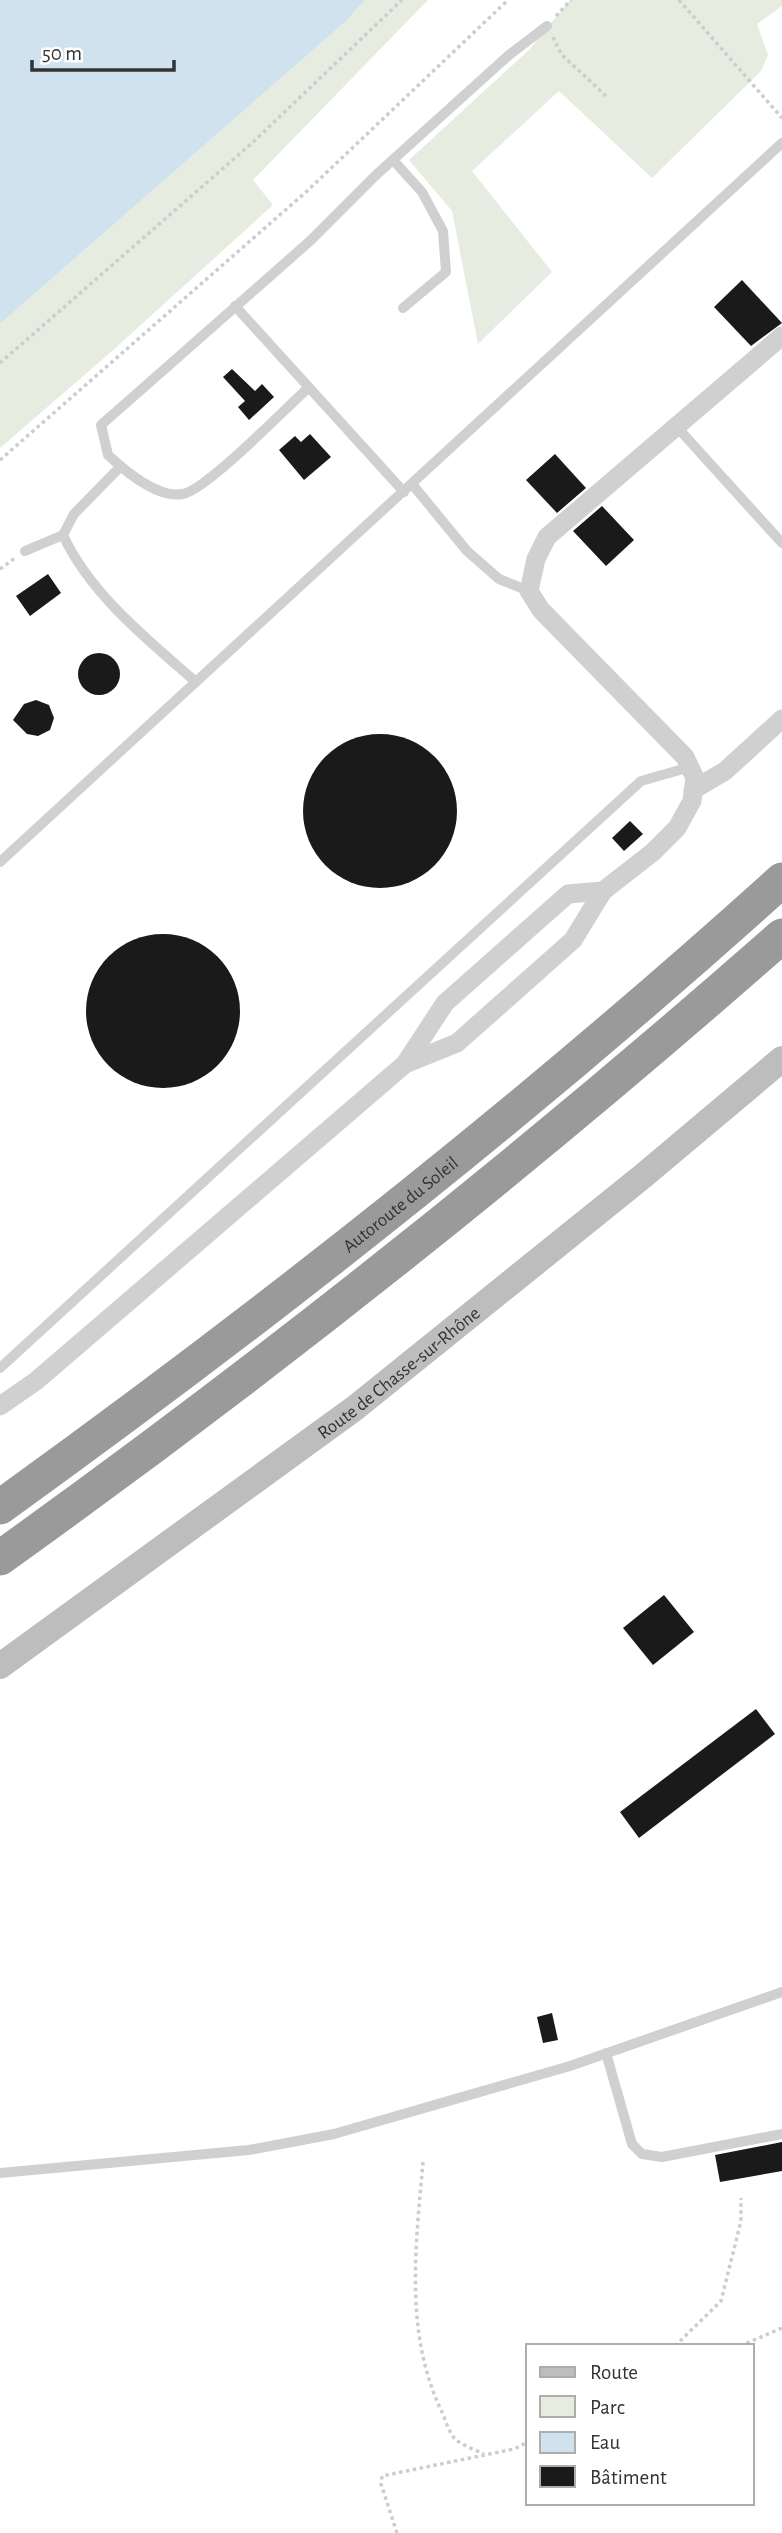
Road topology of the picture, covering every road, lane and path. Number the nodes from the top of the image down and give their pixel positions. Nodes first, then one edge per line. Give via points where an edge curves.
1 (402, 0) edge
2 (508, 0) edge
3 (571, 0) edge
4 (679, 0) edge
5 (547, 26) junction
6 (606, 96) dead end
7 (782, 118) edge
8 (782, 143) edge
9 (393, 160) junction
10 (235, 306) junction
11 (403, 308) dead end
12 (782, 336) edge
13 (0, 363) edge
14 (307, 389) junction
15 (676, 426) junction
16 (0, 460) edge
17 (120, 467) junction
18 (408, 488) junction
19 (62, 536) junction
20 (782, 543) edge
21 (25, 551) dead end
22 (529, 591) junction
23 (196, 682) junction
24 (782, 719) edge
25 (690, 767) junction
26 (693, 790) junction
27 (0, 862) edge
28 (782, 880) edge
29 (603, 891) junction
30 (782, 936) edge
31 (782, 1059) edge
32 (405, 1064) junction
33 (0, 1368) edge
34 (0, 1406) edge
35 (0, 1507) edge
36 (0, 1558) edge
37 (0, 1666) edge
38 (782, 1992) edge
39 (606, 2053) junction
40 (782, 2134) edge
41 (423, 2161) dead end
42 (0, 2173) edge
43 (741, 2198) dead end
44 (782, 2328) edge
45 (677, 2344) edge
46 (745, 2344) edge
47 (526, 2443) edge
48 (484, 2454) junction
49 (397, 2533) edge

1 - 13 path via 251,144
2 - 16 path via 306,192
3 - 5 path
4 - 7 path
5 - 6 path via 561,54
5 - 9 lane
8 - 18 lane
9 - 10 lane
9 - 11 lane via 422,192 443,231 446,272
10 - 14 lane
10 - 17 lane via 102,425 107,455
12 - 15 street
14 - 17 lane via 206,482 182,495 155,489
14 - 18 lane
15 - 20 lane
15 - 22 street via 547,537
17 - 19 lane via 74,514
18 - 22 lane via 499,579
18 - 23 lane
19 - 21 lane
19 - 23 lane via 75,562 143,636
22 - 25 street via 541,610
23 - 27 lane
24 - 26 street via 725,771
25 - 26 street via 695,778
25 - 33 lane via 641,781
26 - 29 street via 677,828
28 - 35 highway, Autoroute du Soleil via 494,1128 331,1258
29 - 32 street via 573,940 457,1043
29 - 32 street via 568,894 445,1003
30 - 36 highway via 527,1154 355,1293
31 - 37 main road, Route de Chasse-sur-Rhône via 355,1408
32 - 34 street via 36,1381
38 - 39 lane
39 - 40 lane via 632,2144 642,2154 662,2157
39 - 42 lane via 334,2134 249,2150
41 - 48 path via 415,2250 415,2308 423,2353 435,2397 454,2438
43 - 45 path via 741,2221 721,2301
44 - 46 path
47 - 48 path
48 - 49 path via 382,2476

